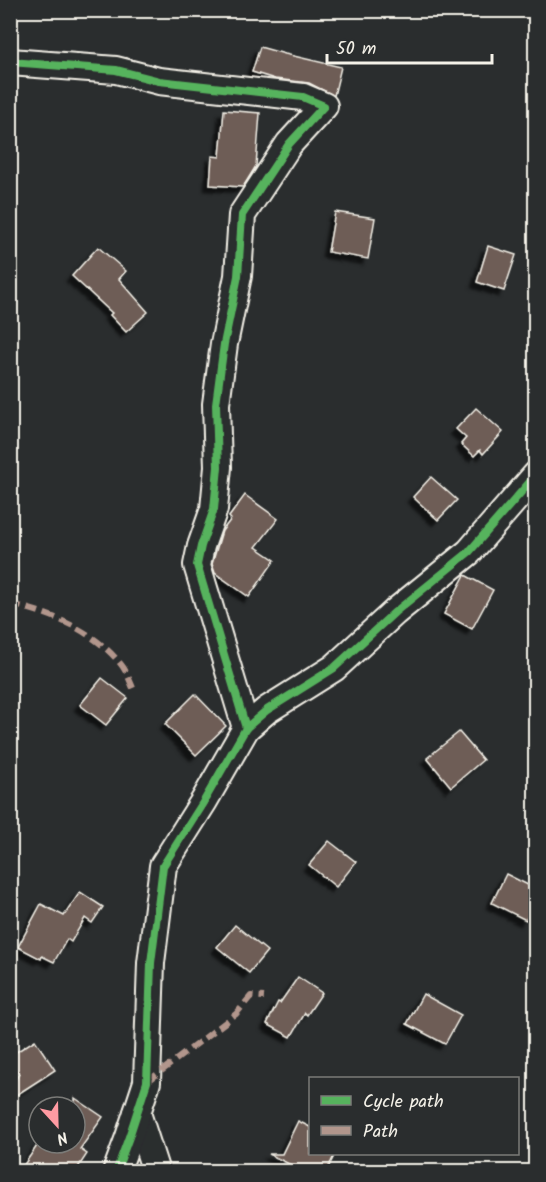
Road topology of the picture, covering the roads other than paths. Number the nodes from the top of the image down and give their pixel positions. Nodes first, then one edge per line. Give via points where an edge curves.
1 (10, 62) edge
2 (536, 475) edge
3 (246, 728) junction
4 (137, 1113) junction
5 (116, 1172) edge
6 (156, 1172) edge

1 - 3 street via 116,70 159,81 292,95 324,106 289,144 242,215 238,276 221,364 216,404 218,467 214,509 196,565
2 - 3 street via 469,552 334,668 267,710
3 - 4 street via 163,866 151,963 147,1082
4 - 5 street
4 - 6 street

